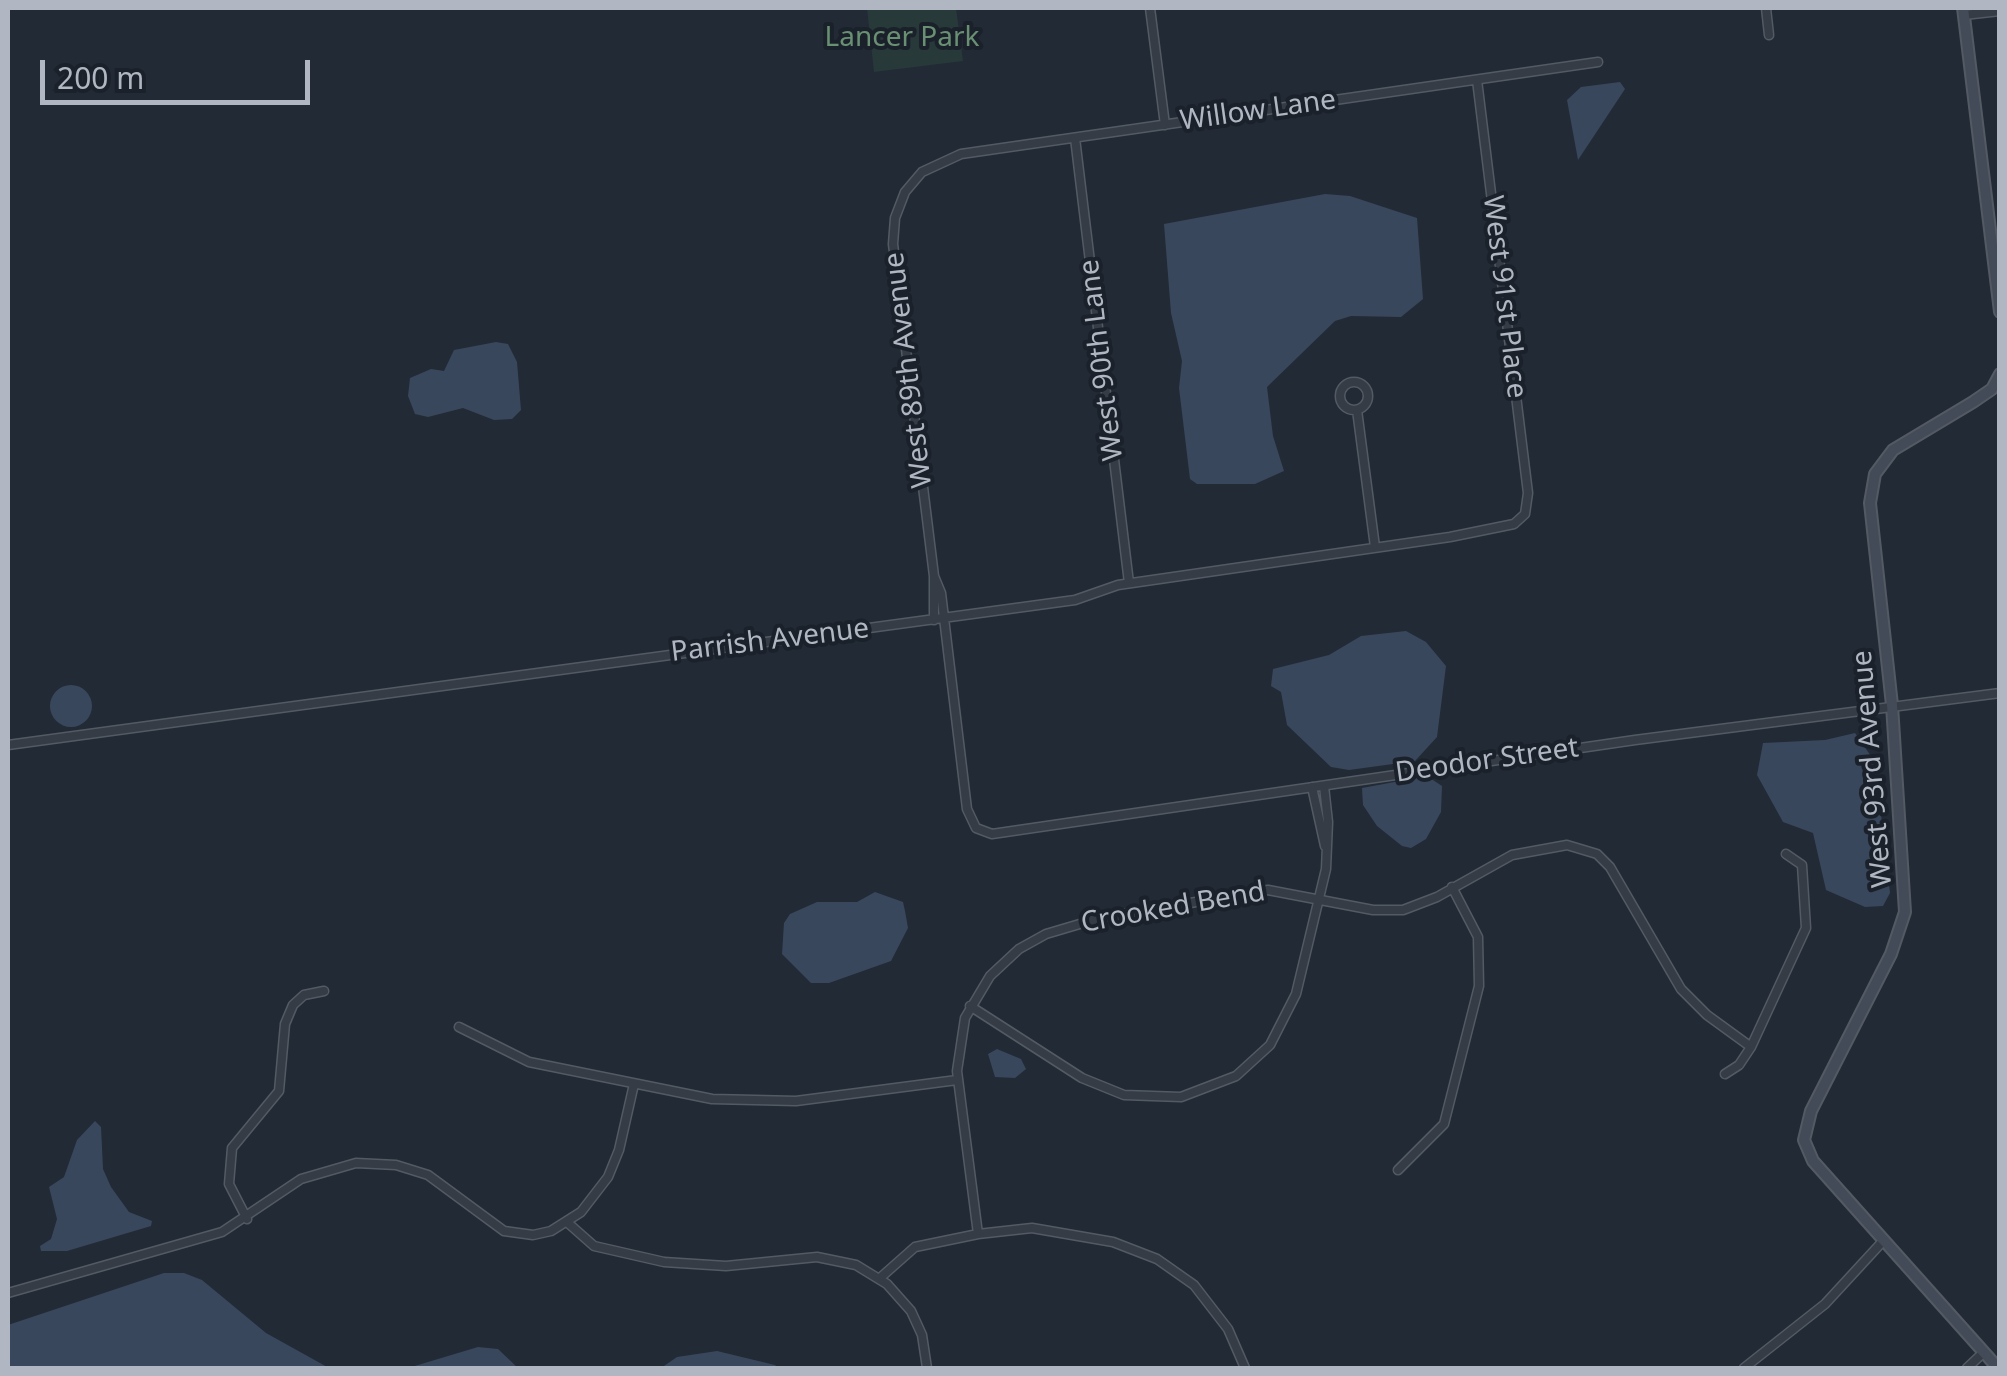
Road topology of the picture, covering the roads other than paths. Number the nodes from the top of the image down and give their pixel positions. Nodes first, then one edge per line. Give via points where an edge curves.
1 (1150, 8) edge
2 (1766, 8) edge
3 (1964, 11) edge
4 (2000, 11) edge
5 (1769, 35) dead end
6 (1598, 62) dead end
7 (1477, 80) junction
8 (1165, 125) junction
9 (1076, 138) junction
10 (922, 172) joint
11 (1998, 279) edge
12 (2000, 312) edge
13 (2000, 374) edge
14 (1357, 410) dead end
15 (1525, 514) joint
16 (1375, 548) junction
17 (934, 576) junction
18 (1129, 583) junction
19 (944, 618) junction
20 (934, 620) junction
21 (2000, 693) edge
22 (1892, 705) junction
23 (8, 745) edge
24 (1324, 786) junction
25 (1312, 788) junction
26 (976, 828) joint
27 (1325, 846) junction
28 (1786, 854) dead end
29 (1452, 887) junction
30 (1321, 898) junction
31 (324, 991) dead end
32 (970, 1006) junction
33 (459, 1027) dead end
34 (1751, 1047) junction
35 (1725, 1074) dead end
36 (957, 1080) junction
37 (634, 1084) junction
38 (1398, 1170) dead end
39 (247, 1219) junction
40 (568, 1223) junction
41 (978, 1234) junction
42 (1884, 1240) junction
43 (880, 1278) junction
44 (8, 1293) edge
45 (1984, 1352) junction
46 (928, 1368) edge
47 (1245, 1368) edge
48 (1744, 1368) edge
49 (1967, 1368) edge
50 (1998, 1368) edge

1 - 8 street
2 - 5 street
3 - 4 street
3 - 11 street
6 - 7 street, Willow Lane
7 - 8 street, Willow Lane
7 - 15 street, West 91st Place via 1528,493
8 - 9 street, Willow Lane
9 - 10 street, Willow Lane via 962,154
9 - 18 street, West 90th Lane
10 - 17 street, West 89th Avenue via 900,205 893,244
11 - 12 street
13 - 22 street, West 93rd Avenue via 1974,402 1893,450 1875,474 1870,503
14 - 16 street
15 - 16 street, Parrish Avenue via 1494,530
16 - 18 street, Parrish Avenue
17 - 19 street, West 89th Avenue
17 - 20 street, West 89th Avenue
18 - 19 street, Parrish Avenue via 1076,600
19 - 20 street, Parrish Avenue
19 - 26 street, West 89th Avenue via 967,809
20 - 23 street, Parrish Avenue
21 - 22 street, Deodor Street
22 - 24 street, Deodor Street
22 - 42 street, West 93rd Avenue via 1904,920 1811,1110 1804,1140 1813,1162
24 - 25 street, Deodor Street
24 - 27 street
25 - 26 street, Deodor Street via 1010,834
25 - 27 street
27 - 30 street
28 - 34 street via 1802,865 1806,928
29 - 30 street, Crooked Bend via 1396,911
29 - 34 street, Crooked Bend via 1512,854 1567,845 1596,854 1620,881 1688,998
29 - 38 street via 1478,937 1479,986 1446,1119
30 - 32 street, Crooked Bend via 1260,890 1058,930 1009,956
30 - 32 street via 1281,1029 1250,1066 1201,1092 1154,1099 1104,1089
31 - 39 street via 293,1005 279,1092 232,1148 229,1184
32 - 36 street, Crooked Bend
33 - 37 street via 520,1059
34 - 35 street
36 - 37 street via 775,1102
36 - 41 street, Crooked Bend
37 - 40 street via 608,1177
39 - 40 street via 311,1174 366,1162 428,1175 504,1231 533,1235
39 - 44 street
40 - 43 street via 594,1246 664,1262 726,1266 827,1258
41 - 43 street via 915,1247
41 - 47 street via 1049,1229 1148,1254 1209,1301
42 - 45 street, West 93rd Avenue
42 - 48 street via 1825,1304
43 - 46 street via 915,1319
45 - 49 street
45 - 50 street, West 93rd Avenue

